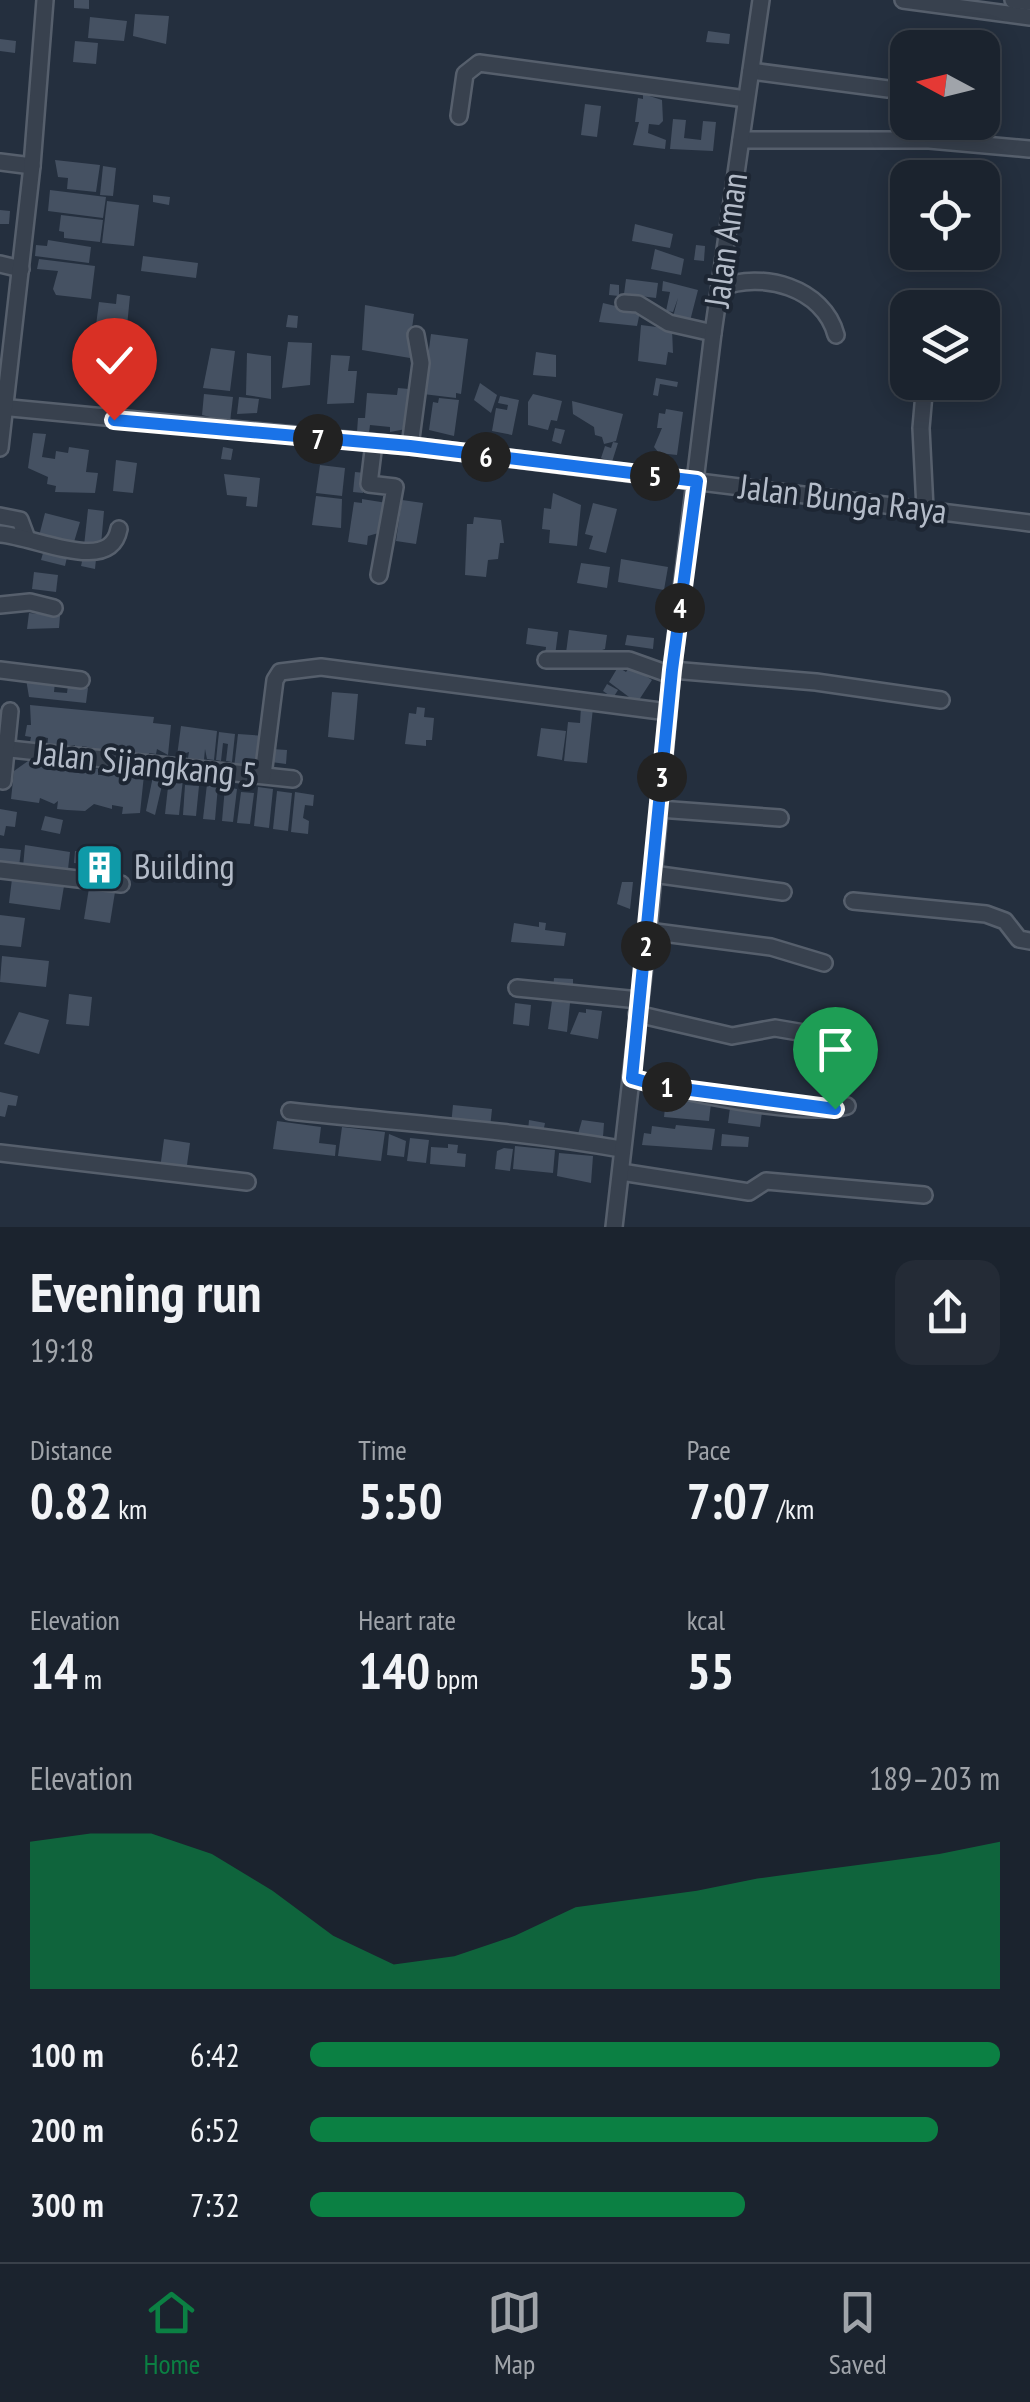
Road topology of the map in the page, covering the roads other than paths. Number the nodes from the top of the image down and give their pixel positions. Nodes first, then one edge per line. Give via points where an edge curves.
1 (45, 0) edge
2 (760, 0) edge
3 (903, 0) edge
4 (1013, 0) edge
5 (1030, 2) edge
6 (1030, 17) edge
7 (750, 71) junction
8 (888, 89) dead end
9 (746, 99) junction
10 (459, 116) dead end
11 (740, 140) junction
12 (1029, 149) edge
13 (0, 162) edge
14 (32, 166) junction
15 (0, 264) edge
16 (21, 268) junction
17 (720, 288) junction
18 (624, 303) dead end
19 (713, 334) junction
20 (416, 335) dead end
21 (836, 335) dead end
22 (923, 400) edge
23 (4, 408) edge
24 (374, 444) junction
25 (410, 446) junction
26 (0, 448) edge
27 (697, 481) junction
28 (926, 509) junction
29 (0, 516) edge
30 (1030, 523) edge
31 (118, 529) dead end
32 (0, 534) edge
33 (26, 536) junction
34 (379, 576) dead end
35 (0, 605) edge
36 (54, 608) dead end
37 (546, 660) dead end
38 (0, 670) edge
39 (672, 672) junction
40 (81, 680) dead end
41 (941, 700) dead end
42 (10, 711) dead end
43 (668, 712) junction
44 (4, 748) edge
45 (263, 775) junction
46 (292, 779) dead end
47 (4, 781) dead end
48 (659, 808) junction
49 (780, 818) dead end
50 (0, 870) edge
51 (654, 874) junction
52 (121, 884) dead end
53 (783, 892) dead end
54 (853, 900) dead end
55 (648, 931) junction
56 (1030, 941) edge
57 (824, 963) dead end
58 (516, 988) dead end
59 (638, 1007) junction
60 (822, 1036) dead end
61 (632, 1078) junction
62 (847, 1106) dead end
63 (290, 1111) dead end
64 (621, 1149) junction
65 (0, 1153) edge
66 (620, 1172) junction
67 (247, 1182) dead end
68 (924, 1195) dead end
69 (614, 1227) edge

1 - 14 street
2 - 7 street, Jalan Aman
3 - 6 street
4 - 5 street
7 - 8 street
7 - 9 street, Jalan Aman
9 - 10 street via 479,63 464,74
9 - 11 street, Jalan Aman
11 - 12 street via 929,140
11 - 17 street, Jalan Aman
13 - 14 street
14 - 16 street
15 - 16 street
16 - 23 street
17 - 19 street, Jalan Aman
17 - 21 street via 740,280 807,293 830,315
18 - 19 street
19 - 27 street, Jalan Aman
20 - 25 street via 421,363
22 - 28 street
23 - 24 street, Jalan Bunga Raya
23 - 26 street
24 - 25 street, Jalan Bunga Raya
24 - 34 street via 369,484 394,487
25 - 27 street, Jalan Bunga Raya
27 - 28 street, Jalan Bunga Raya
27 - 39 street, Jalan Aman
28 - 30 street, Jalan Bunga Raya
29 - 33 street via 20,520
31 - 33 street via 107,551 93,554
32 - 33 street
35 - 36 street
37 - 39 street via 629,660
38 - 40 street
39 - 41 street
39 - 43 street, Jalan Aman
42 - 44 street
43 - 45 street via 292,668 275,680
43 - 48 street, Jalan Aman
44 - 45 street, Jalan Sijangkang 5
44 - 47 street
45 - 46 street, Jalan Sijangkang 5
48 - 49 street
48 - 51 street, Jalan Aman
50 - 52 street
51 - 53 street
51 - 55 street, Jalan Aman
54 - 56 street via 986,914
55 - 57 street via 771,946
55 - 59 street, Jalan Aman
58 - 59 street
59 - 60 street via 732,1036 776,1028
59 - 61 street, Jalan Aman
61 - 62 street via 813,1110
61 - 64 street, Jalan Aman
63 - 64 street via 526,1132
64 - 66 street, Jalan Aman
65 - 67 street
66 - 68 street via 749,1192 766,1181
66 - 69 street, Jalan Aman

